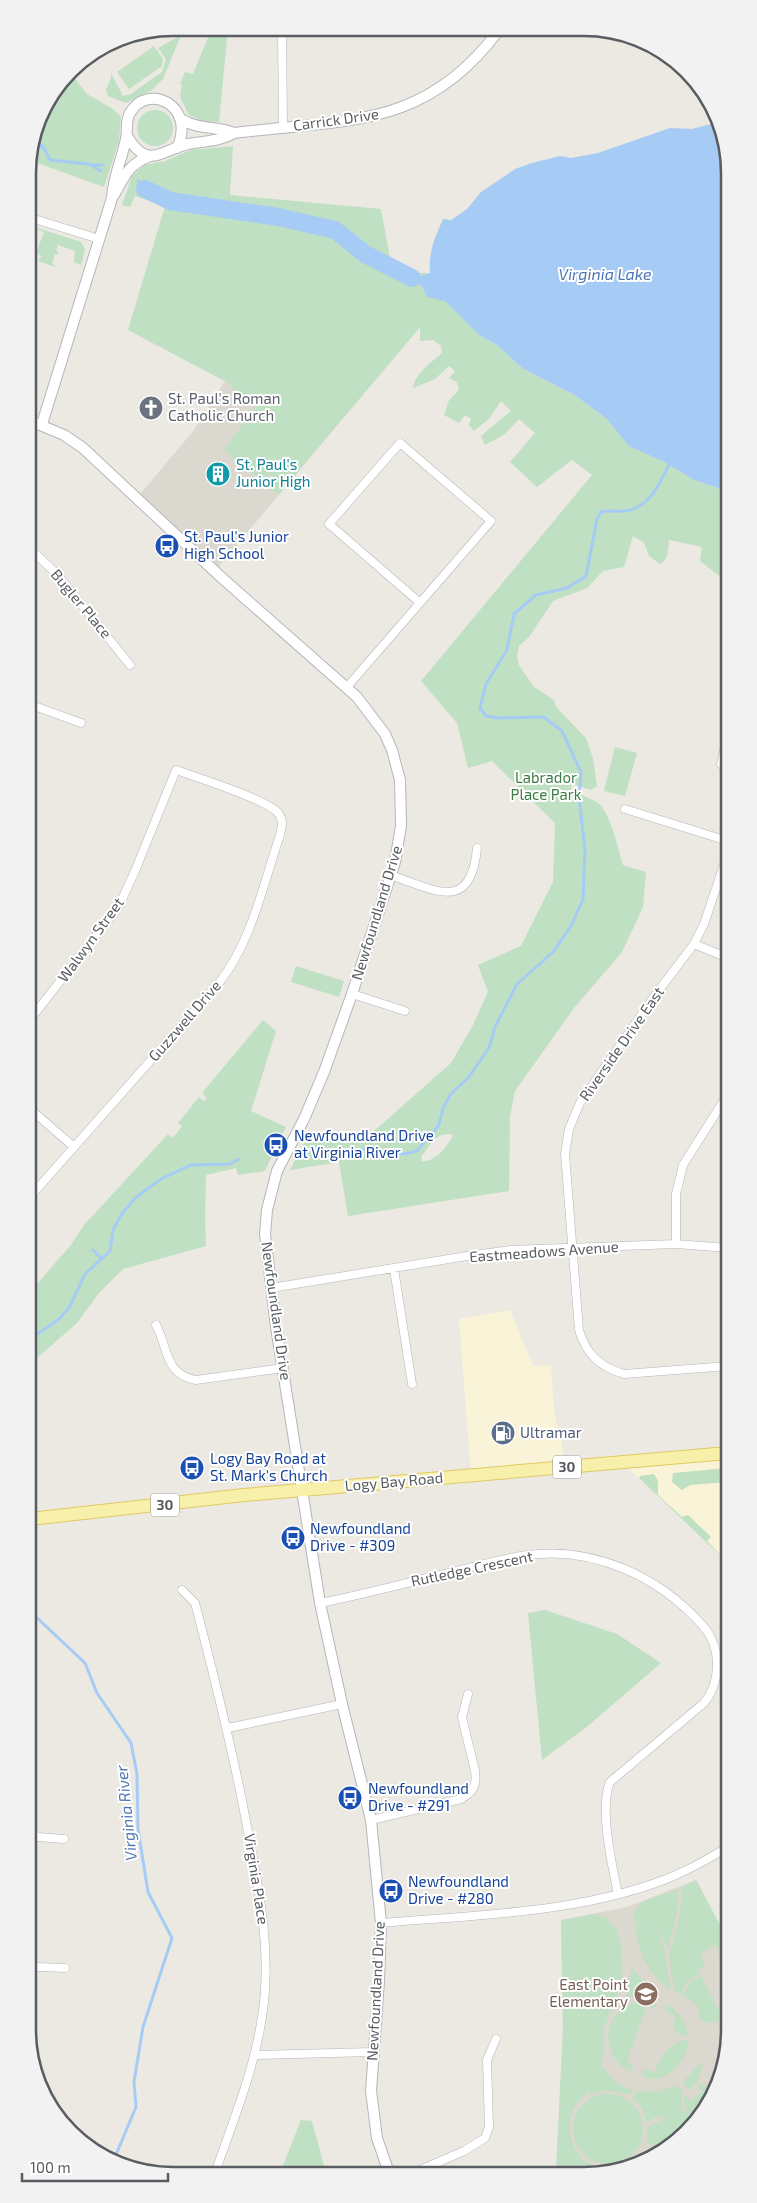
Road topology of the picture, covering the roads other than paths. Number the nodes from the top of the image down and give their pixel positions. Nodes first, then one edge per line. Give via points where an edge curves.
1 (282, 36) edge
2 (495, 36) edge
3 (183, 120) junction
4 (283, 127) junction
5 (234, 133) junction
6 (127, 136) junction
7 (177, 148) junction
8 (150, 156) junction
9 (112, 198) junction
10 (37, 220) edge
11 (99, 239) junction
12 (37, 423) edge
13 (42, 424) junction
14 (37, 555) edge
15 (418, 602) junction
16 (130, 664) dead end
17 (347, 687) junction
18 (37, 707) edge
19 (81, 723) dead end
20 (624, 809) dead end
21 (278, 813) joint
22 (721, 839) edge
23 (477, 848) dead end
24 (390, 875) junction
25 (721, 875) edge
26 (694, 944) junction
27 (721, 955) edge
28 (352, 994) junction
29 (405, 1010) dead end
30 (37, 1011) edge
31 (721, 1105) edge
32 (36, 1114) edge
33 (74, 1147) junction
34 (36, 1190) edge
35 (676, 1244) junction
36 (720, 1247) edge
37 (572, 1248) junction
38 (394, 1268) junction
39 (271, 1288) junction
40 (156, 1325) dead end
41 (720, 1367) edge
42 (282, 1368) junction
43 (412, 1384) dead end
44 (720, 1454) edge
45 (301, 1490) junction
46 (36, 1518) edge
47 (182, 1590) dead end
48 (320, 1604) junction
49 (468, 1694) dead end
50 (342, 1704) junction
51 (228, 1728) junction
52 (370, 1820) junction
53 (36, 1835) edge
54 (64, 1839) dead end
55 (720, 1851) edge
56 (618, 1894) junction
57 (381, 1923) junction
58 (36, 1966) edge
59 (65, 1968) dead end
60 (496, 2039) dead end
61 (373, 2052) junction
62 (256, 2055) junction
63 (217, 2167) edge
64 (387, 2167) edge
65 (427, 2167) edge

1 - 4 street
2 - 4 street, Carrick Drive via 458,76 398,110 362,119
3 - 5 street, Carrick Drive via 200,128 224,129
3 - 6 street, Carrick Drive via 174,107 158,99 149,99 129,113
3 - 7 street
4 - 5 street, Carrick Drive
5 - 7 street, Carrick Drive via 224,139
6 - 8 street via 140,152
6 - 9 street, Carrick Drive via 113,181
7 - 8 street, Carrick Drive
8 - 9 street, Carrick Drive via 125,172
9 - 11 street, Carrick Drive
10 - 11 street
11 - 13 street, Carrick Drive
12 - 13 street, Newfoundland Drive
13 - 17 street, Newfoundland Drive via 89,453 222,578
14 - 16 street, Bugler Place via 57,574
15 - 15 street via 329,524 400,443 490,521
15 - 17 street
17 - 24 street, Newfoundland Drive via 385,734 400,780 401,826
18 - 19 street
20 - 22 street
21 - 30 street, Walwyn Street via 261,803 176,770 118,906
21 - 33 street, Guzzwell Drive via 283,824 280,835 236,959 219,983
23 - 24 street via 475,870 465,888 452,893
24 - 28 street, Newfoundland Drive
25 - 26 street, Riverside Drive East
26 - 27 street
26 - 37 street, Riverside Drive East via 623,1039 580,1103 573,1119 565,1154
28 - 29 street
28 - 39 street, Newfoundland Drive via 324,1072 270,1191 265,1234
31 - 35 street via 690,1151 678,1180
32 - 33 street
33 - 34 street, Guzzwell Drive
35 - 36 street, Eastmeadows Avenue
35 - 37 street, Eastmeadows Avenue
37 - 38 street, Eastmeadows Avenue via 511,1250
37 - 41 street, Riverside Drive East via 579,1330 583,1344 593,1358 608,1369 624,1374
38 - 39 street, Eastmeadows Avenue
38 - 43 street
39 - 42 street, Newfoundland Drive
40 - 42 street via 174,1370 183,1377 196,1380
42 - 45 street, Newfoundland Drive
44 - 45 main road, Logy Bay Road / 30
45 - 46 main road, Logy Bay Road / 30
45 - 48 street, Newfoundland Drive
47 - 51 street, Virginia Place via 195,1603
48 - 50 street, Newfoundland Drive
48 - 56 street, Rutledge Crescent via 504,1560 552,1554 580,1556 615,1565 652,1582 690,1612 706,1629 714,1644 716,1680 704,1703 610,1782 605,1793 606,1813
49 - 52 street via 462,1717 475,1771 472,1792 460,1799
50 - 51 street
50 - 52 street, Newfoundland Drive
51 - 62 street, Virginia Place via 264,1925 265,1987
52 - 57 street, Newfoundland Drive
53 - 54 street
55 - 56 street via 676,1876
56 - 57 street via 554,1906
57 - 61 street, Newfoundland Drive
58 - 59 street
60 - 65 street via 487,2060 489,2127 485,2138
61 - 62 street
61 - 64 street, Newfoundland Drive via 372,2109
62 - 63 street, Virginia Place

